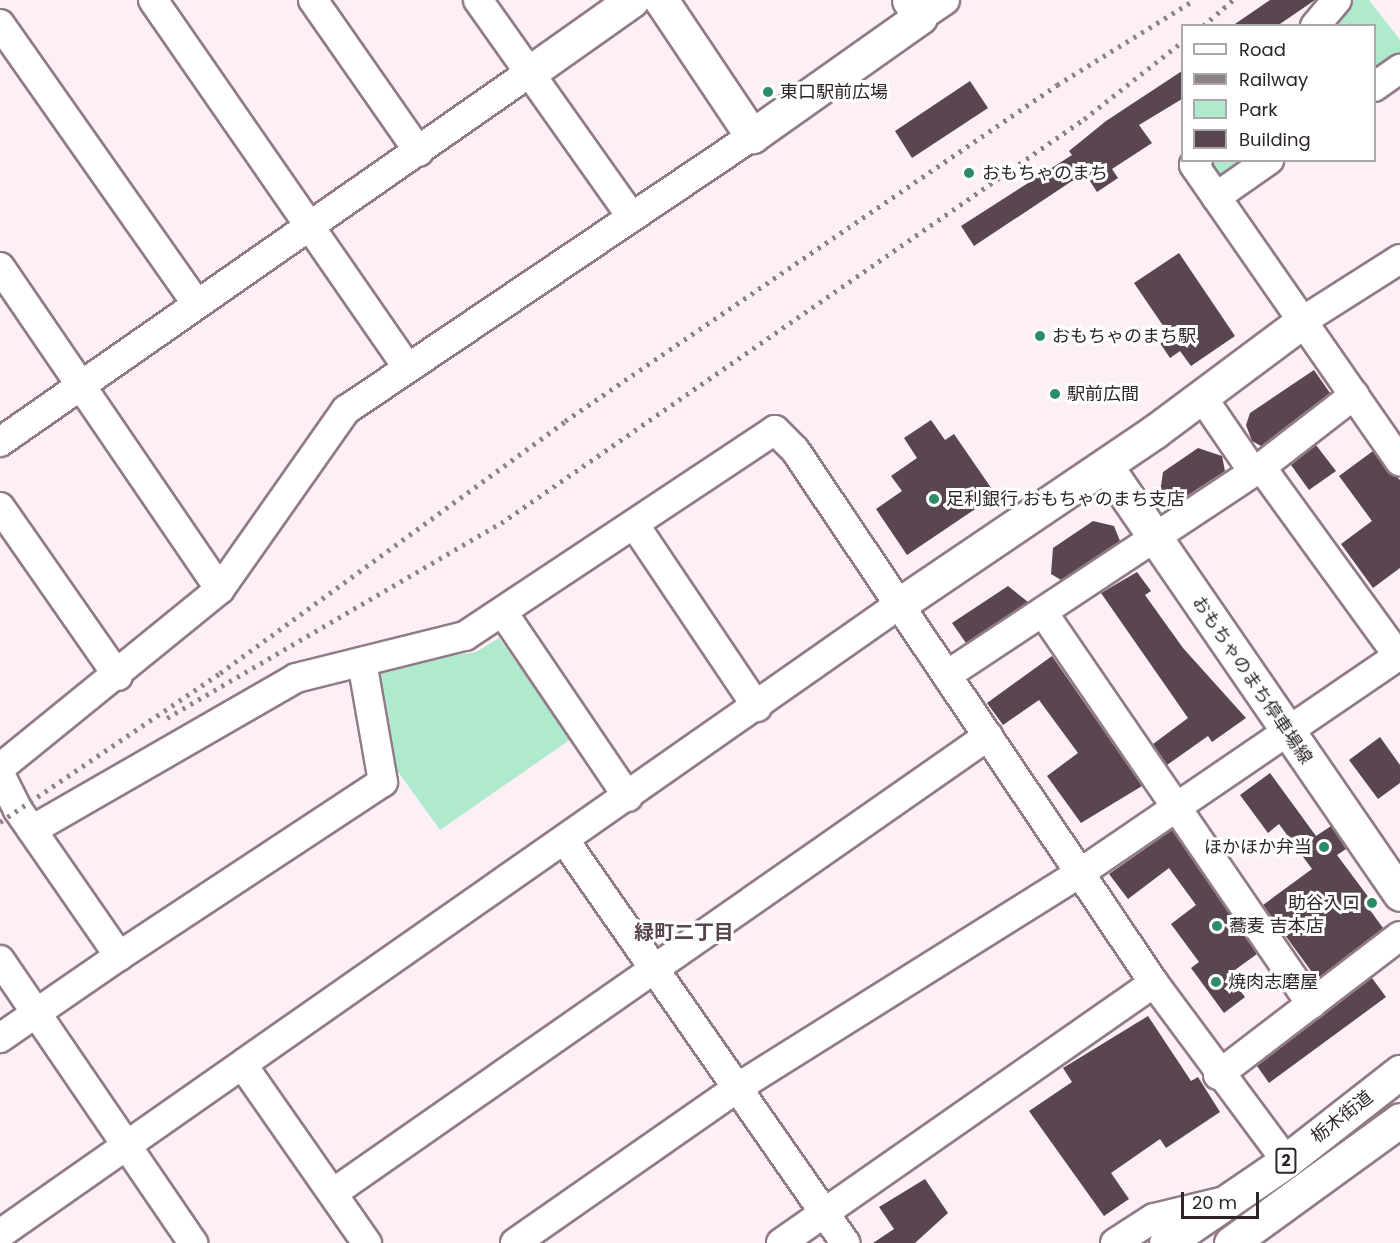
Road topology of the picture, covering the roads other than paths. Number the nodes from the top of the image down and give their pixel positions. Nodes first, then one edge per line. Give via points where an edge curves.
1 (153, 0) edge
2 (313, 0) edge
3 (478, 0) edge
4 (661, 0) edge
5 (1337, 0) edge
6 (626, 2) edge
7 (924, 6) edge
8 (0, 24) edge
9 (1317, 24) edge
10 (1400, 69) edge
11 (529, 73) junction
12 (1376, 86) edge
13 (752, 136) junction
14 (419, 152) junction
15 (1196, 162) edge
16 (1266, 162) edge
17 (1216, 197) junction
18 (631, 216) junction
19 (310, 227) junction
20 (1400, 259) edge
21 (0, 267) edge
22 (198, 304) junction
23 (1304, 320) junction
24 (406, 366) junction
25 (81, 385) junction
26 (1354, 395) junction
27 (1202, 397) junction
28 (0, 442) edge
29 (1400, 461) edge
30 (1106, 466) junction
31 (1257, 469) junction
32 (0, 507) edge
33 (636, 527) junction
34 (1154, 537) junction
35 (220, 589) junction
36 (900, 604) junction
37 (504, 614) junction
38 (1044, 614) junction
39 (1400, 656) edge
40 (362, 662) junction
41 (947, 675) junction
42 (118, 676) junction
43 (757, 707) junction
44 (1287, 732) junction
45 (988, 736) junction
46 (0, 768) edge
47 (0, 774) edge
48 (628, 797) junction
49 (1178, 808) junction
50 (32, 830) junction
51 (565, 841) junction
52 (1080, 873) junction
53 (1400, 894) edge
54 (1400, 936) edge
55 (119, 956) junction
56 (0, 960) edge
57 (655, 968) junction
58 (1154, 983) junction
59 (1311, 1004) junction
60 (35, 1013) junction
61 (0, 1038) edge
62 (244, 1067) junction
63 (1400, 1072) edge
64 (1218, 1075) junction
65 (737, 1088) junction
66 (1400, 1120) edge
67 (128, 1146) junction
68 (1286, 1161) junction
69 (333, 1193) junction
70 (1234, 1199) junction
71 (825, 1213) junction
72 (15, 1233) edge
73 (193, 1243) edge
74 (366, 1243) edge
75 (515, 1243) edge
76 (781, 1243) edge
77 (845, 1243) edge
78 (1115, 1243) edge
79 (1166, 1243) edge
80 (1231, 1243) edge

1 - 19 street
2 - 14 street
3 - 11 street
4 - 13 main road
5 - 9 street
6 - 11 main road
7 - 13 main road
8 - 22 street
10 - 12 street
11 - 14 street
11 - 18 street
13 - 18 street
14 - 19 street
15 - 17 street via 1194,165
16 - 17 street
17 - 23 street
18 - 24 street
19 - 22 street
19 - 24 street
20 - 23 street
21 - 25 street
22 - 25 street
23 - 26 street
23 - 27 main road
24 - 35 street via 328,430 251,553
25 - 28 street
25 - 35 street
26 - 29 street
26 - 31 street
27 - 30 main road
27 - 31 street
30 - 34 main road, おもちゃのまち停車場線
30 - 36 main road
31 - 34 street
31 - 39 street
32 - 42 street
33 - 36 street via 775,430 795,450
33 - 37 street
33 - 43 street
34 - 38 street
34 - 44 main road, おもちゃのまち停車場線
35 - 42 street
36 - 41 street
36 - 43 street
37 - 40 street via 465,636
37 - 48 street
38 - 41 street
38 - 49 street
39 - 44 street
40 - 50 street via 296,678
40 - 55 street via 383,782
41 - 45 street
42 - 46 street
43 - 48 street
44 - 49 street
44 - 53 main road, おもちゃのまち停車場線
45 - 52 street
45 - 57 street
47 - 50 street
48 - 51 street
49 - 52 street
49 - 59 street
50 - 55 street
51 - 57 street
51 - 62 street
52 - 58 street
52 - 65 street
54 - 59 street
55 - 60 street
56 - 60 street
57 - 65 street
57 - 69 street
58 - 64 street
58 - 71 street
59 - 64 street
60 - 61 street
60 - 67 street
62 - 67 street
62 - 69 street
63 - 68 main road, 栃木街道 / 2
64 - 68 street
65 - 71 street
65 - 75 street
66 - 80 main road, 栃木街道 / 2
67 - 72 street
67 - 73 street
68 - 70 main road, 栃木街道 / 2
69 - 74 street
70 - 78 street via 1154,1218
70 - 79 main road, 栃木街道 / 2
71 - 76 street
71 - 77 street

